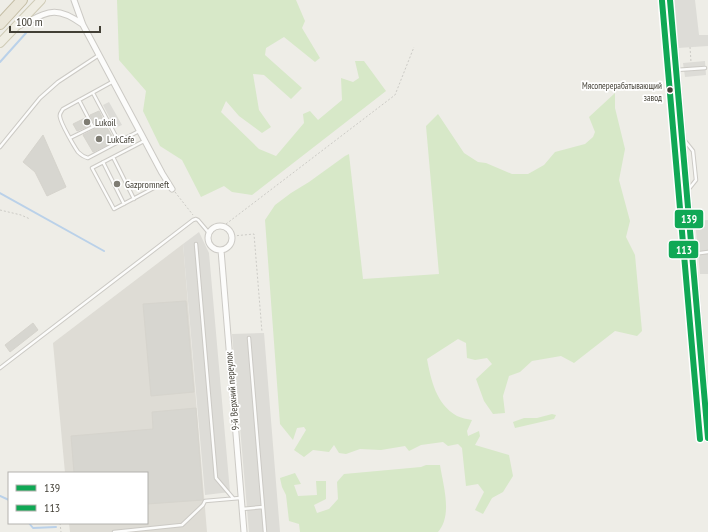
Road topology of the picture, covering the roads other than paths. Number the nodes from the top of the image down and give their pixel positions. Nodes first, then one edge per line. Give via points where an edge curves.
1 (22, 0) edge
2 (40, 0) edge
3 (74, 0) edge
4 (670, 0) edge
5 (0, 24) edge
6 (83, 24) junction
7 (12, 30) junction
8 (0, 43) edge
9 (99, 55) junction
10 (705, 68) dead end
11 (676, 70) junction
12 (113, 82) junction
13 (93, 93) junction
14 (79, 100) junction
15 (107, 120) junction
16 (93, 127) junction
17 (140, 131) junction
18 (70, 138) junction
19 (682, 138) junction
20 (145, 140) junction
21 (119, 142) junction
22 (0, 148) edge
23 (113, 157) junction
24 (103, 162) junction
25 (168, 181) junction
26 (172, 189) road end
27 (687, 192) junction
28 (134, 199) junction
29 (124, 204) junction
30 (209, 233) junction
31 (196, 244) dead end
32 (221, 250) junction
33 (708, 252) edge
34 (692, 254) junction
35 (249, 338) dead end
36 (0, 368) edge
37 (707, 423) edge
38 (708, 438) edge
39 (233, 498) junction
40 (241, 498) junction
41 (263, 507) junction
42 (242, 509) junction
43 (153, 530) edge
44 (114, 532) edge
45 (244, 532) edge
46 (265, 532) edge

1 - 5 highway
2 - 7 main road
3 - 6 street
4 - 11 street
6 - 7 street via 70,15 59,12 46,13
6 - 9 street
7 - 8 main road
9 - 12 street
9 - 22 lane via 58,82 40,98
10 - 11 lane
11 - 19 street
12 - 13 lane
12 - 17 street
13 - 14 lane
13 - 15 lane
14 - 16 lane
14 - 18 lane via 60,113
15 - 16 lane
15 - 21 lane
16 - 18 lane
17 - 20 street
17 - 21 lane
18 - 21 lane via 78,152 88,158
19 - 27 street
19 - 27 lane via 693,151 696,180
20 - 23 lane
20 - 25 street
23 - 24 lane
23 - 28 lane
24 - 29 lane
24 - 29 lane via 92,168 114,210
25 - 26 street
25 - 28 lane
27 - 34 street
28 - 29 lane
30 - 32 street via 208,238 212,247
30 - 32 street via 216,227 229,231 231,241
30 - 36 lane via 196,219
31 - 39 lane via 216,478
32 - 40 street, 9-й Верхний переулок
33 - 34 lane
34 - 37 street
35 - 41 lane
37 - 38 street
39 - 40 lane
39 - 43 lane via 205,501 182,525
40 - 42 street, 9-й Верхний переулок
41 - 42 lane
41 - 46 lane
42 - 45 street, 9-й Верхний переулок
43 - 44 lane

